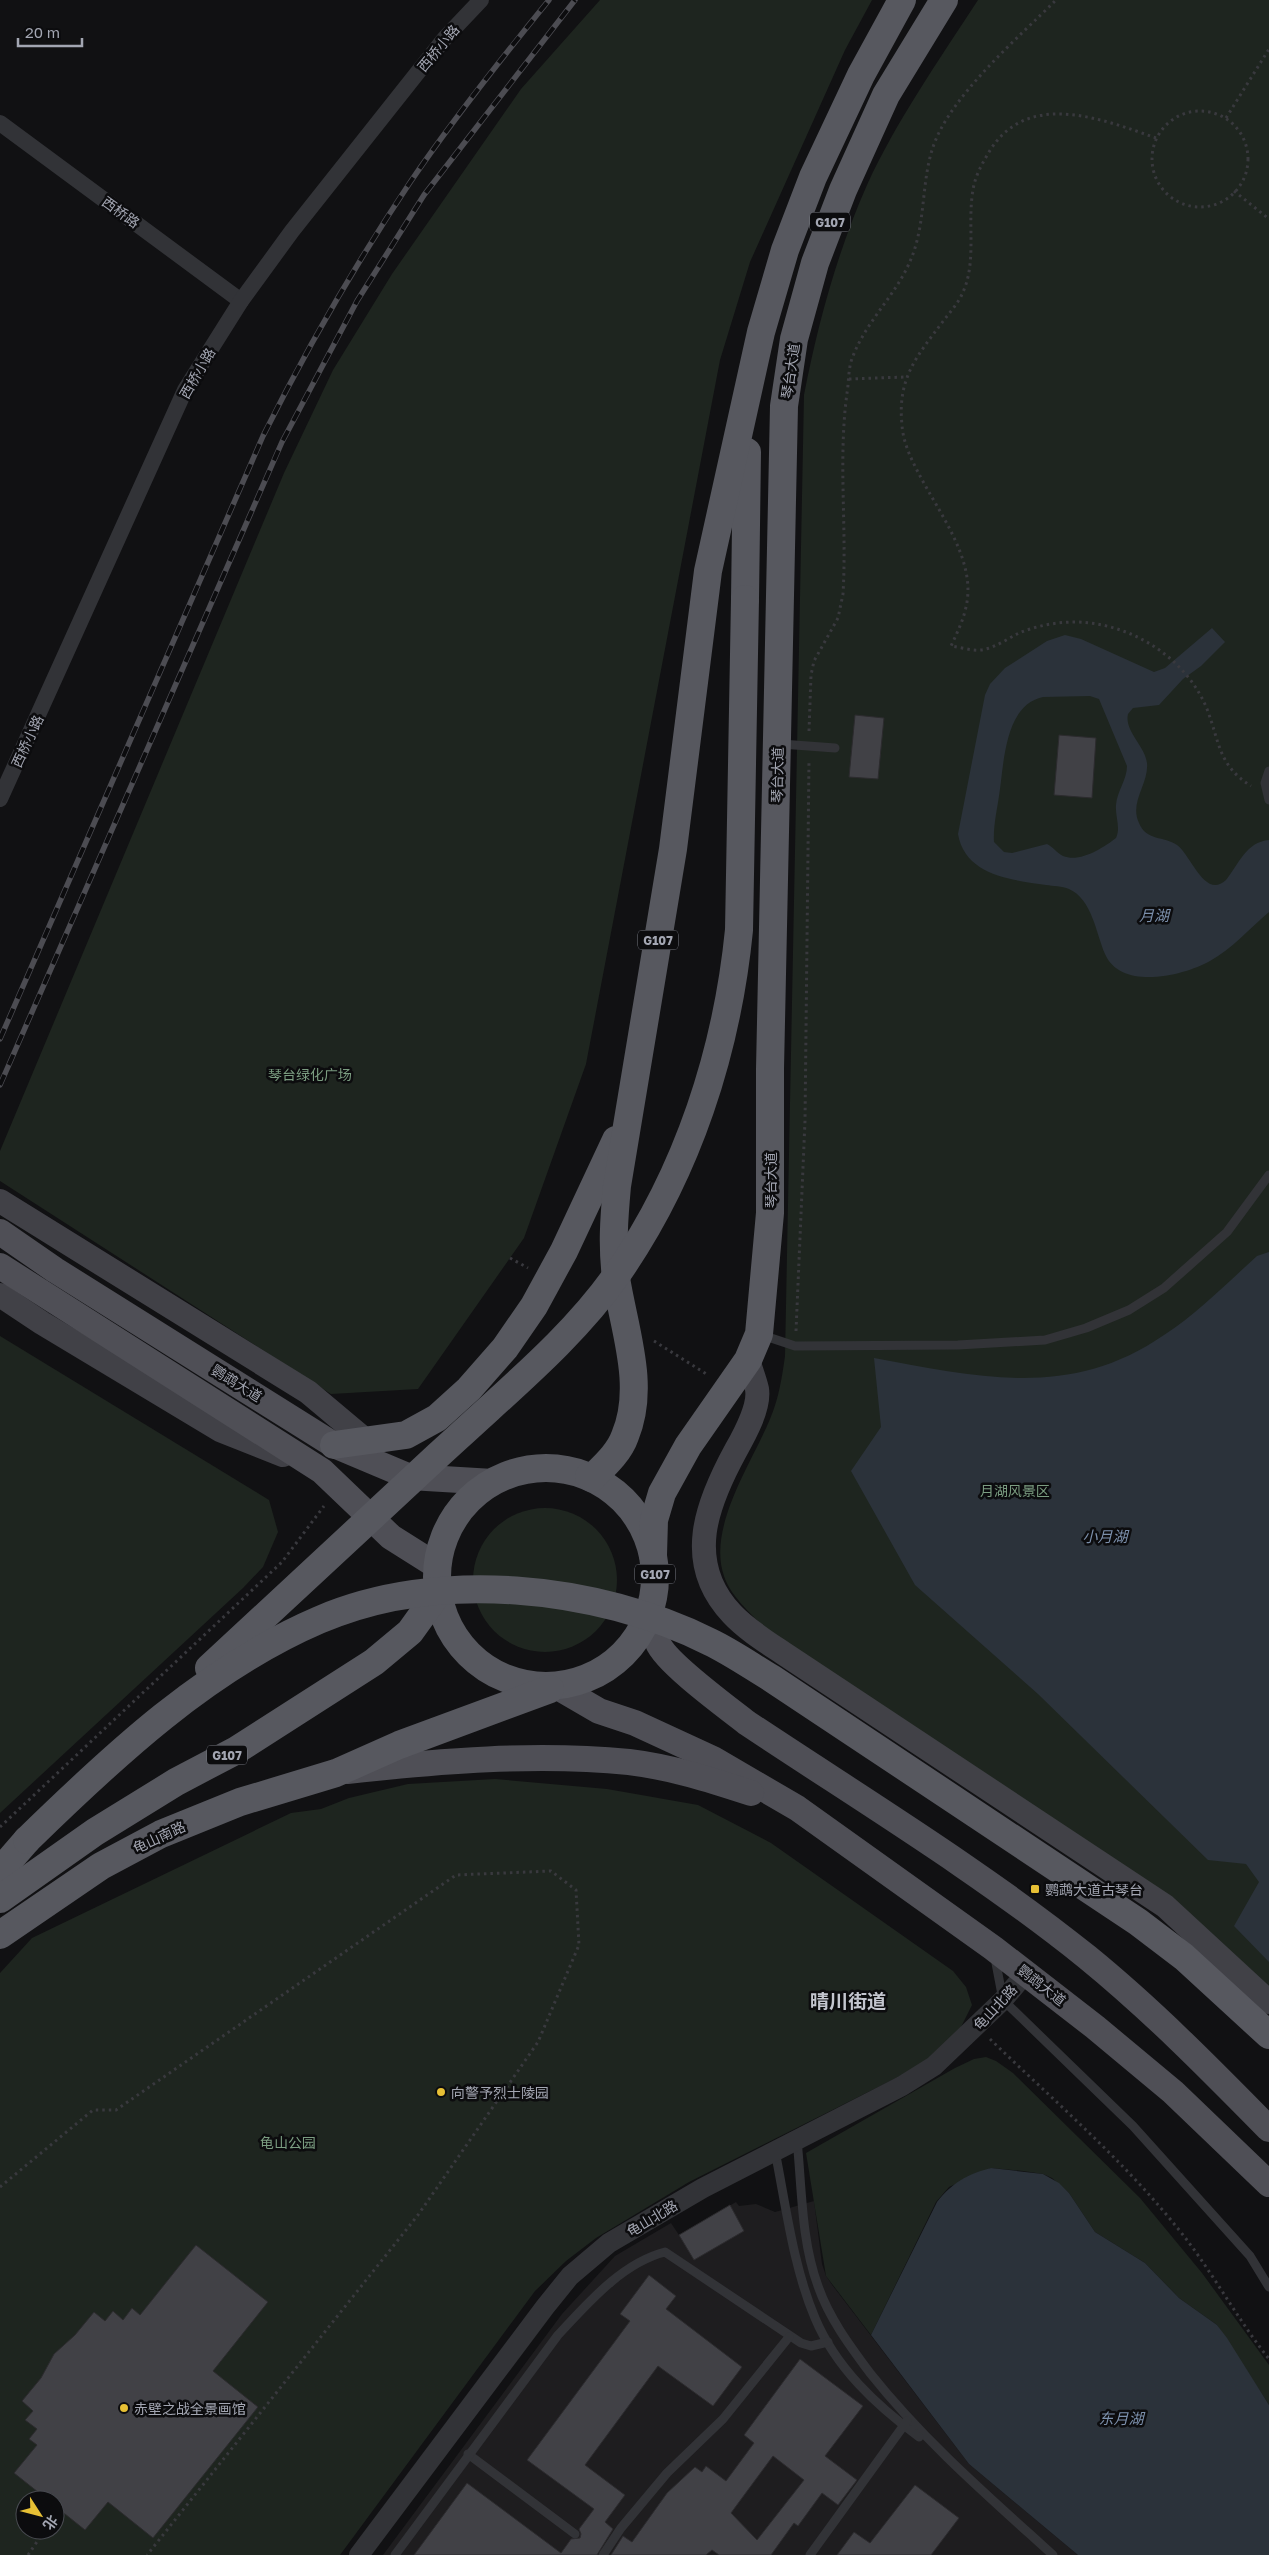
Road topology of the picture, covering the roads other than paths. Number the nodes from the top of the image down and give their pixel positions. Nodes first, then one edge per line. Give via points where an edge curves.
1 (481, 0) edge
2 (902, 0) edge
3 (944, 0) edge
4 (0, 123) edge
5 (241, 301) junction
6 (749, 388) junction
7 (778, 744) junction
8 (835, 748) dead end
9 (1269, 771) edge
10 (1267, 796) edge
11 (0, 799) edge
12 (632, 1107) junction
13 (1269, 1175) edge
14 (0, 1201) edge
15 (0, 1232) edge
16 (0, 1266) edge
17 (0, 1295) edge
18 (759, 1334) junction
19 (748, 1360) junction
20 (364, 1439) junction
21 (334, 1445) junction
22 (589, 1476) junction
23 (330, 1478) junction
24 (493, 1482) junction
25 (653, 1555) junction
26 (437, 1566) junction
27 (438, 1593) junction
28 (650, 1609) junction
29 (556, 1686) junction
30 (97, 1772) junction
31 (336, 1772) junction
32 (797, 1808) junction
33 (0, 1871) edge
34 (0, 1899) edge
35 (0, 1935) edge
36 (993, 1948) junction
37 (1026, 1973) junction
38 (1003, 2000) junction
39 (1269, 2002) edge
40 (1269, 2035) edge
41 (1269, 2129) edge
42 (797, 2140) junction
43 (775, 2151) junction
44 (1246, 2161) junction
45 (1269, 2184) edge
46 (1269, 2197) edge
47 (1269, 2287) edge
48 (789, 2336) junction
49 (828, 2342) junction
50 (906, 2422) junction
51 (468, 2454) junction
52 (575, 2534) dead end
53 (601, 2553) edge
54 (360, 2555) edge
55 (395, 2555) edge
56 (810, 2555) edge
57 (1053, 2555) edge

1 - 5 street, 西桥小路 via 445,38 292,231
2 - 6 highway, G107 via 861,74 810,186 782,259
3 - 7 highway, 琴台大道 / G107 via 886,95 842,190 815,263 794,339 784,406
4 - 5 street, 西桥路
5 - 11 street, 西桥小路 via 186,390
6 - 12 highway, G107 via 708,571 673,849
6 - 30 highway, bridge via 739,930 734,978 720,1049 707,1090 661,1201 617,1274 541,1359
7 - 8 lane
7 - 18 highway, 琴台大道 / G107 via 770,1213
9 - 10 lane via 1265,783
12 - 20 highway via 564,1251 534,1306 505,1348 469,1389 437,1418 406,1435
12 - 22 highway, G107 via 617,1186 612,1235 632,1369 633,1404 625,1437 612,1457 592,1478
13 - 18 lane via 1227,1232 1164,1288 1129,1310 1086,1328 1045,1340 1011,1343 796,1346
14 - 20 main road via 308,1392
15 - 21 main road, 鹦鹉大道
16 - 23 main road
17 - 23 main road via 220,1430
18 - 19 highway, 琴台大道 / G107
19 - 25 highway, 琴台大道 / G107 via 688,1446 662,1494 654,1520
19 - 39 main road via 757,1390 755,1405 743,1438 711,1501 704,1528 706,1565 712,1585 724,1605 783,1653 1165,1906
20 - 21 highway
21 - 24 main road, 鹦鹉大道 via 410,1477
22 - 24 highway, G107 via 565,1469 540,1468 516,1472
22 - 25 highway, G107 via 618,1495 641,1522
23 - 26 main road via 391,1538
24 - 26 highway, G107 via 472,1497 455,1517 443,1541
25 - 28 highway, G107 via 655,1582
26 - 27 highway, G107
27 - 29 highway, G107 via 447,1625 466,1652 479,1663 492,1673 523,1684
27 - 34 highway, G107 via 410,1632 374,1662 235,1751 176,1782 95,1832
28 - 29 highway, G107 via 637,1638 615,1662 587,1678
28 - 41 main road via 659,1645 680,1668 747,1722 987,1882 1086,1957 1188,2047
29 - 31 highway, G107 via 399,1744
29 - 32 main road via 599,1711 634,1723 713,1759
30 - 33 highway, bridge
30 - 40 highway, bridge via 195,1694 265,1647 320,1619 384,1598 441,1591 502,1590 555,1594 623,1609 710,1642 902,1764 1138,1922 1184,1957
31 - 32 main road via 446,1761 541,1758 630,1762 694,1775
31 - 35 highway, 龟山南路 / G107 via 240,1802 161,1834 100,1866
32 - 36 main road, 鹦鹉大道
36 - 37 main road, 鹦鹉大道
36 - 38 lane
37 - 38 street, 龟山北路
37 - 44 main road, 鹦鹉大道 via 1173,2092
38 - 42 street, 龟山北路 via 934,2066
38 - 47 lane via 1133,2126 1244,2248
42 - 43 street, 龟山北路
42 - 50 lane via 809,2259 817,2285 840,2332
43 - 49 lane via 802,2280 816,2320
43 - 54 street, 龟山北路 via 703,2188 609,2243 570,2276
44 - 45 main road, 鹦鹉大道
44 - 46 lane
48 - 49 lane via 811,2346
48 - 51 lane via 676,2258 665,2252 652,2256 638,2262 612,2283 558,2335
48 - 53 lane via 723,2419 667,2473
49 - 50 lane via 857,2383 887,2414
50 - 56 lane
50 - 57 lane
51 - 52 lane
51 - 55 lane

